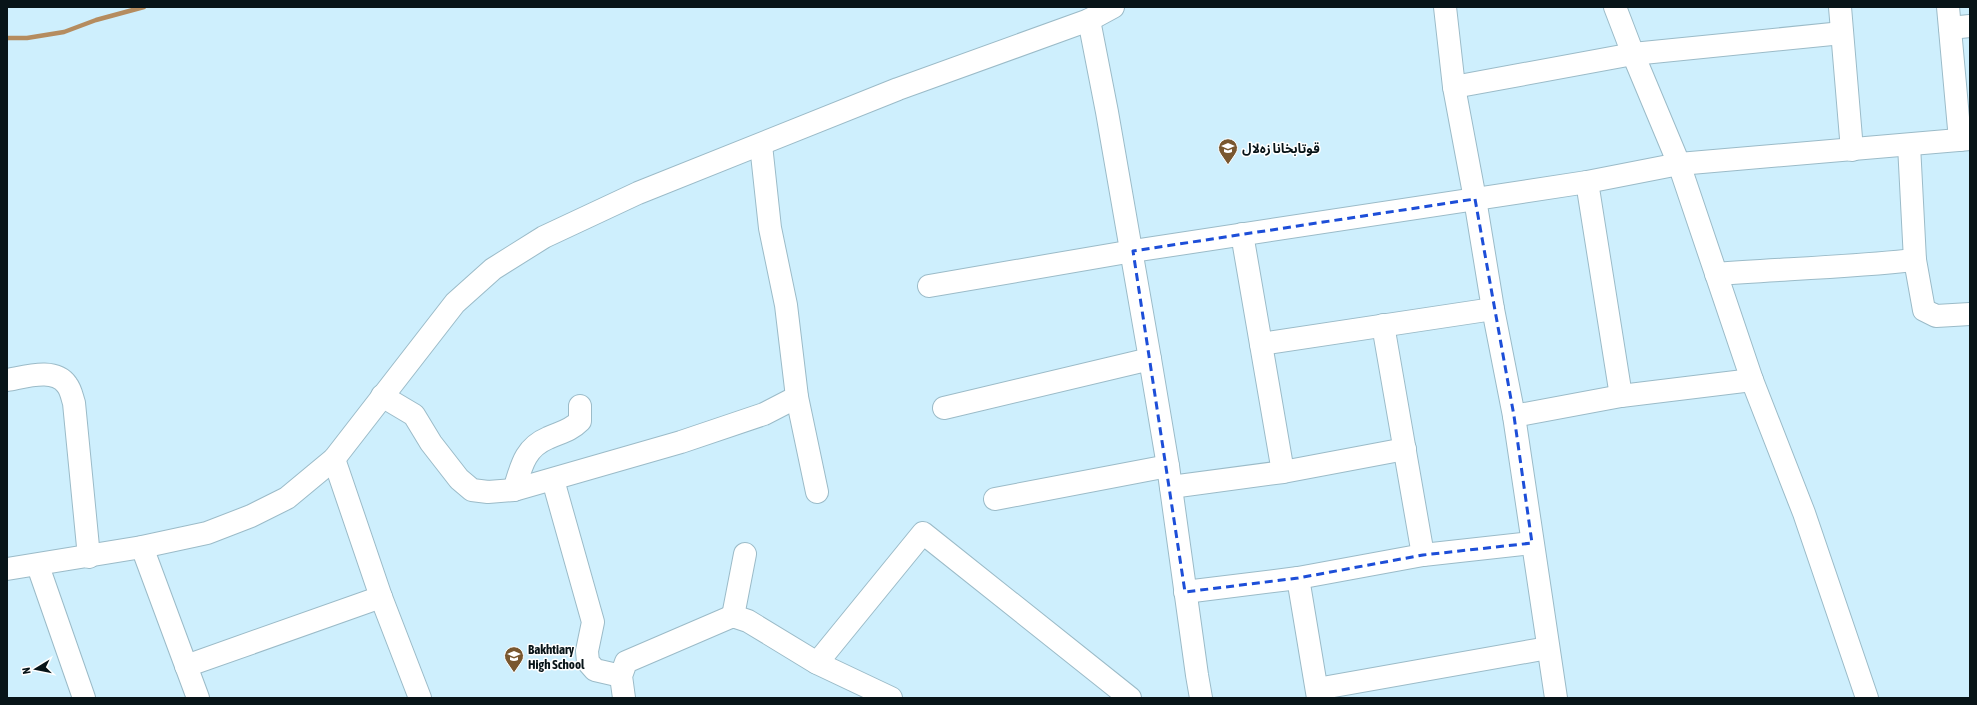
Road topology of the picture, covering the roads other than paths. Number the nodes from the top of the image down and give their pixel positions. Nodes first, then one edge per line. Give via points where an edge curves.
1 (1113, 7) edge
2 (1445, 7) edge
3 (1615, 7) edge
4 (1840, 7) edge
5 (1089, 20) junction
6 (1956, 20) edge
7 (1842, 33) junction
8 (1633, 54) junction
9 (1454, 87) junction
10 (1965, 140) edge
11 (761, 145) junction
12 (1909, 145) junction
13 (1852, 150) junction
14 (1679, 164) junction
15 (1586, 182) junction
16 (1475, 199) junction
17 (1242, 234) junction
18 (1133, 251) junction
19 (1915, 260) junction
20 (1716, 274) junction
21 (929, 286) dead end
22 (1493, 310) junction
23 (1970, 314) edge
24 (1383, 325) junction
25 (1261, 344) junction
26 (1150, 359) junction
27 (7, 380) edge
28 (1752, 380) junction
29 (382, 396) junction
30 (1621, 396) junction
31 (797, 397) junction
32 (580, 406) dead end
33 (944, 408) dead end
34 (1514, 416) junction
35 (1405, 449) junction
36 (334, 459) junction
37 (1283, 472) junction
38 (1169, 476) junction
39 (553, 480) junction
40 (514, 490) junction
41 (817, 492) dead end
42 (995, 499) dead end
43 (1532, 543) junction
44 (142, 547) junction
45 (745, 554) dead end
46 (1423, 555) junction
47 (89, 557) junction
48 (38, 566) junction
49 (7, 569) edge
50 (1298, 578) junction
51 (1185, 592) junction
52 (381, 597) junction
53 (733, 616) junction
54 (1548, 648) junction
55 (817, 662) junction
56 (186, 666) junction
57 (621, 676) junction
58 (1317, 693) edge
59 (84, 698) edge
60 (198, 698) edge
61 (420, 698) edge
62 (624, 698) edge
63 (890, 698) edge
64 (1130, 698) edge
65 (1201, 698) edge
66 (1556, 698) edge
67 (1867, 698) edge

1 - 5 street
2 - 9 street
3 - 8 street
4 - 7 street
5 - 11 street via 898,89
5 - 18 street
6 - 10 street
7 - 8 street
7 - 13 street
8 - 9 street
8 - 14 street
9 - 16 street
10 - 12 street
11 - 29 street via 638,193 544,237 493,269 454,303
11 - 31 street via 770,228 786,305
12 - 13 street
12 - 19 street
13 - 14 street
14 - 15 street
14 - 20 street
15 - 16 street
15 - 30 street
16 - 17 street
16 - 22 street
17 - 18 street
17 - 25 street
18 - 21 street
18 - 26 street
19 - 20 street
19 - 23 street via 1924,310 1936,316
20 - 28 street
22 - 24 street
22 - 34 street
24 - 25 street
24 - 35 street
25 - 37 street
26 - 33 street
26 - 38 street
27 - 47 street via 55,375 68,386 74,403
28 - 30 street
28 - 67 street via 1804,513
29 - 36 street
29 - 40 street via 414,415 431,443 459,479 472,490
30 - 34 street
31 - 39 street via 764,414
31 - 41 street
32 - 40 street via 580,421 572,429 547,438 532,448 522,463
34 - 43 street
35 - 37 street
35 - 46 street
36 - 44 street via 287,498 251,516 207,533
36 - 52 street
37 - 38 street
38 - 42 street
38 - 51 street
39 - 40 street
39 - 57 street via 593,622 587,651 588,662 595,670
43 - 46 street
43 - 54 street
44 - 47 street
44 - 56 street
45 - 53 street
46 - 50 street
47 - 48 street
48 - 49 street
48 - 59 street
50 - 51 street
50 - 58 street
51 - 65 street
52 - 56 street
52 - 61 street
53 - 55 street via 748,621
53 - 57 street via 631,659 626,662
54 - 58 street
54 - 66 street
55 - 63 street
55 - 64 street via 923,533
56 - 60 street
57 - 62 street

